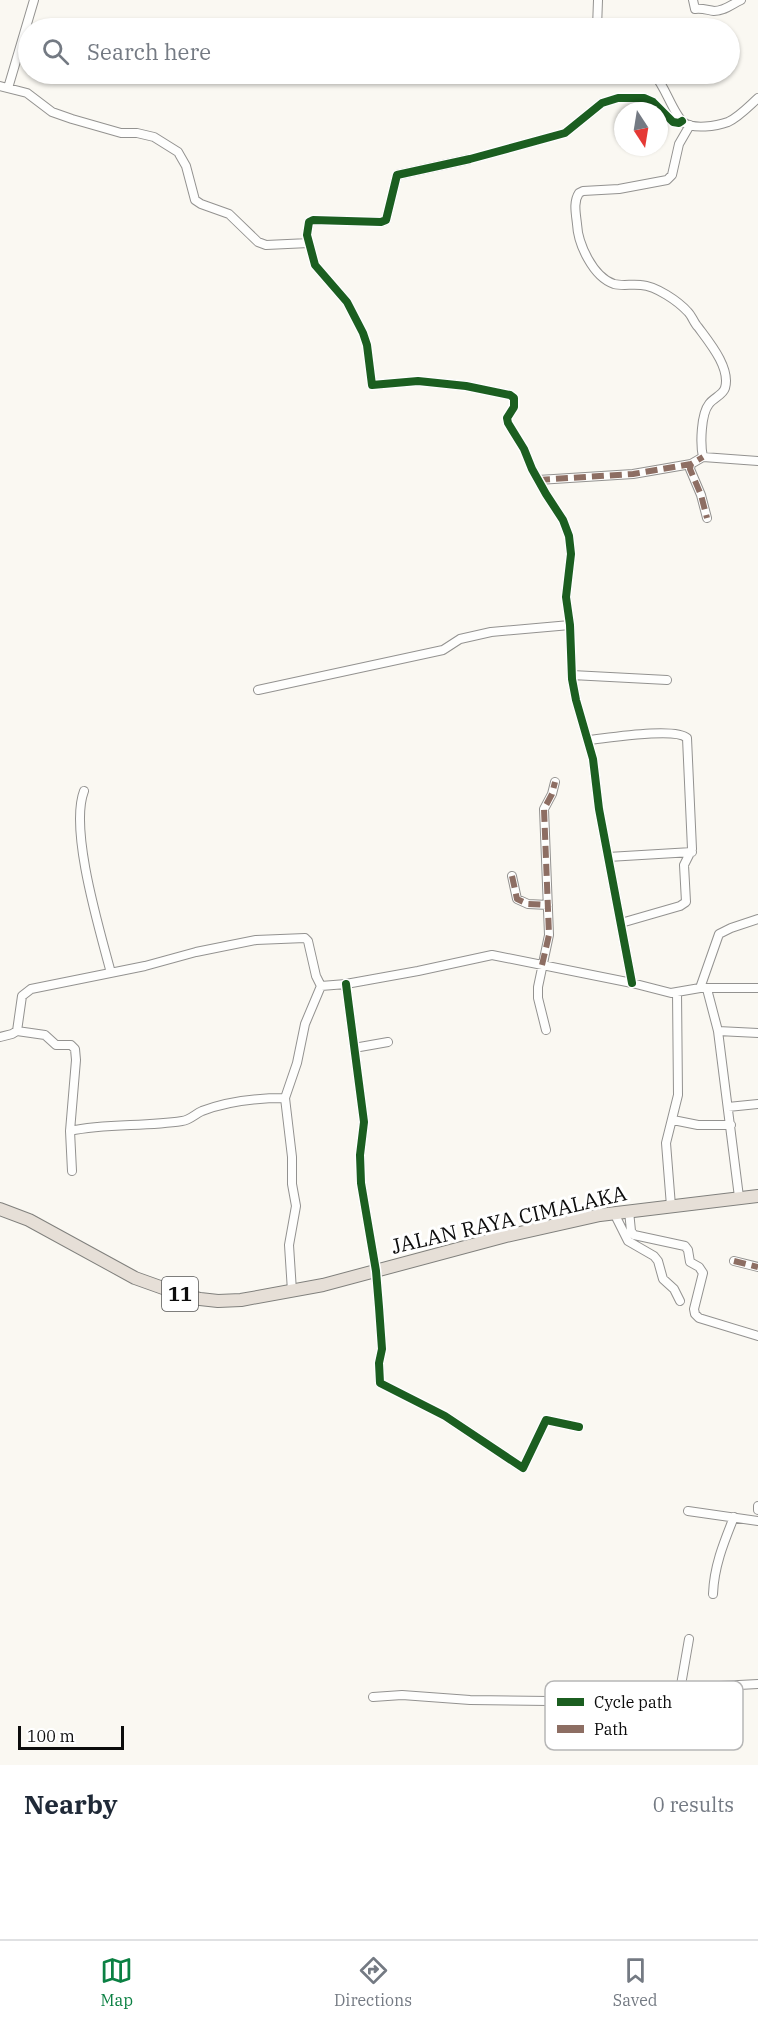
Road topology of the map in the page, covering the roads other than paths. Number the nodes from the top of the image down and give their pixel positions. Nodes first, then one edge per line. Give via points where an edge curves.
1 (34, 0) edge
2 (598, 0) edge
3 (693, 0) edge
4 (741, 0) edge
5 (28, 18) edge
6 (597, 18) edge
7 (18, 46) edge
8 (663, 84) edge
9 (4, 86) edge
10 (758, 98) edge
11 (686, 123) junction
12 (309, 243) junction
13 (703, 457) junction
14 (758, 461) edge
15 (691, 464) junction
16 (538, 480) junction
17 (707, 518) dead end
18 (570, 625) junction
19 (572, 675) junction
20 (667, 680) dead end
21 (258, 690) dead end
22 (588, 740) junction
23 (555, 782) dead end
24 (84, 791) dead end
25 (692, 852) junction
26 (608, 857) junction
27 (512, 876) dead end
28 (548, 905) junction
29 (758, 919) edge
30 (621, 923) junction
31 (542, 965) junction
32 (111, 973) junction
33 (632, 983) junction
34 (346, 984) junction
35 (321, 986) junction
36 (703, 988) junction
37 (758, 988) edge
38 (677, 992) junction
39 (546, 1030) dead end
40 (17, 1031) junction
41 (718, 1031) junction
42 (758, 1033) edge
43 (0, 1037) edge
44 (388, 1042) dead end
45 (354, 1048) junction
46 (285, 1098) junction
47 (758, 1104) edge
48 (728, 1107) junction
49 (673, 1120) junction
50 (731, 1125) junction
51 (70, 1131) junction
52 (72, 1171) dead end
53 (758, 1196) edge
54 (739, 1197) junction
55 (671, 1206) junction
56 (0, 1209) edge
57 (629, 1211) junction
58 (614, 1213) junction
59 (734, 1261) dead end
60 (758, 1268) edge
61 (376, 1271) junction
62 (292, 1292) junction
63 (680, 1301) dead end
64 (758, 1336) edge
65 (579, 1427) dead end
66 (688, 1511) dead end
67 (734, 1517) junction
68 (758, 1521) edge
69 (713, 1594) dead end
70 (689, 1639) dead end
71 (682, 1681) edge
72 (758, 1684) edge
73 (743, 1685) edge
74 (373, 1697) dead end
75 (545, 1701) edge

1 - 5 street
2 - 6 street
3 - 4 street via 695,9 714,11
7 - 9 street
8 - 11 street
9 - 12 street via 27,93 52,112 72,119 165,142 178,152 186,166 195,200 229,214 258,242
10 - 11 street via 730,121 702,126
11 - 12 street via 674,122 644,98 610,100 565,133 397,175 386,220 313,220 307,229
11 - 13 street via 672,175 666,180 619,189 583,191 577,195 577,231 582,248 603,277 614,284 649,286 679,304 717,353 725,387 708,404 703,419
12 - 16 street via 315,265 347,302 358,322 367,345 372,385 418,381 512,396 515,401 507,422
13 - 14 street
13 - 15 street
15 - 16 street via 633,474
15 - 17 street
16 - 18 street via 569,536 566,597
18 - 19 street
18 - 21 street via 491,632 460,639 443,650
19 - 20 street
19 - 22 street
22 - 25 street via 647,733 687,737
22 - 26 street
23 - 28 street via 544,809
24 - 32 street via 79,813 85,860
25 - 26 street
25 - 30 street via 684,865 686,903
26 - 30 street
27 - 28 street via 517,899
28 - 31 street via 549,935
29 - 36 street via 718,934
30 - 33 street
31 - 33 street
31 - 34 street via 492,955
31 - 39 street via 538,998
32 - 35 street via 256,940 303,938 308,941
32 - 40 street via 25,992
33 - 38 street
34 - 35 street
34 - 45 street
35 - 46 street via 305,1024
36 - 37 street
36 - 38 street
36 - 41 street
38 - 49 street via 678,1082
40 - 43 street
40 - 51 street via 45,1035 56,1045 74,1047
41 - 42 street
41 - 48 street
44 - 45 street
45 - 61 street via 364,1122 361,1183
46 - 51 street via 246,1100 203,1111 180,1122 96,1125
46 - 62 street via 296,1206 289,1245
47 - 48 street
48 - 50 street
49 - 50 street
49 - 55 street via 666,1143
50 - 54 street
51 - 52 street
53 - 54 highway, JALAN RAYA CIMALAKA / 11
54 - 55 highway, JALAN RAYA CIMALAKA / 11
55 - 57 highway, JALAN RAYA CIMALAKA / 11
56 - 62 highway, 11 via 39,1225 135,1278 177,1293 218,1301
57 - 58 highway, JALAN RAYA CIMALAKA / 11
57 - 64 street via 634,1235 684,1246 690,1262 702,1270 694,1309 699,1318
58 - 61 highway, JALAN RAYA CIMALAKA / 11
58 - 63 street via 627,1241 654,1256 663,1279 674,1288
59 - 60 street
61 - 62 highway, 11
61 - 65 street via 382,1349 380,1383 445,1416 523,1468 546,1420
66 - 67 street
67 - 68 street
67 - 69 street via 719,1555
70 - 71 street
72 - 73 street
74 - 75 street

